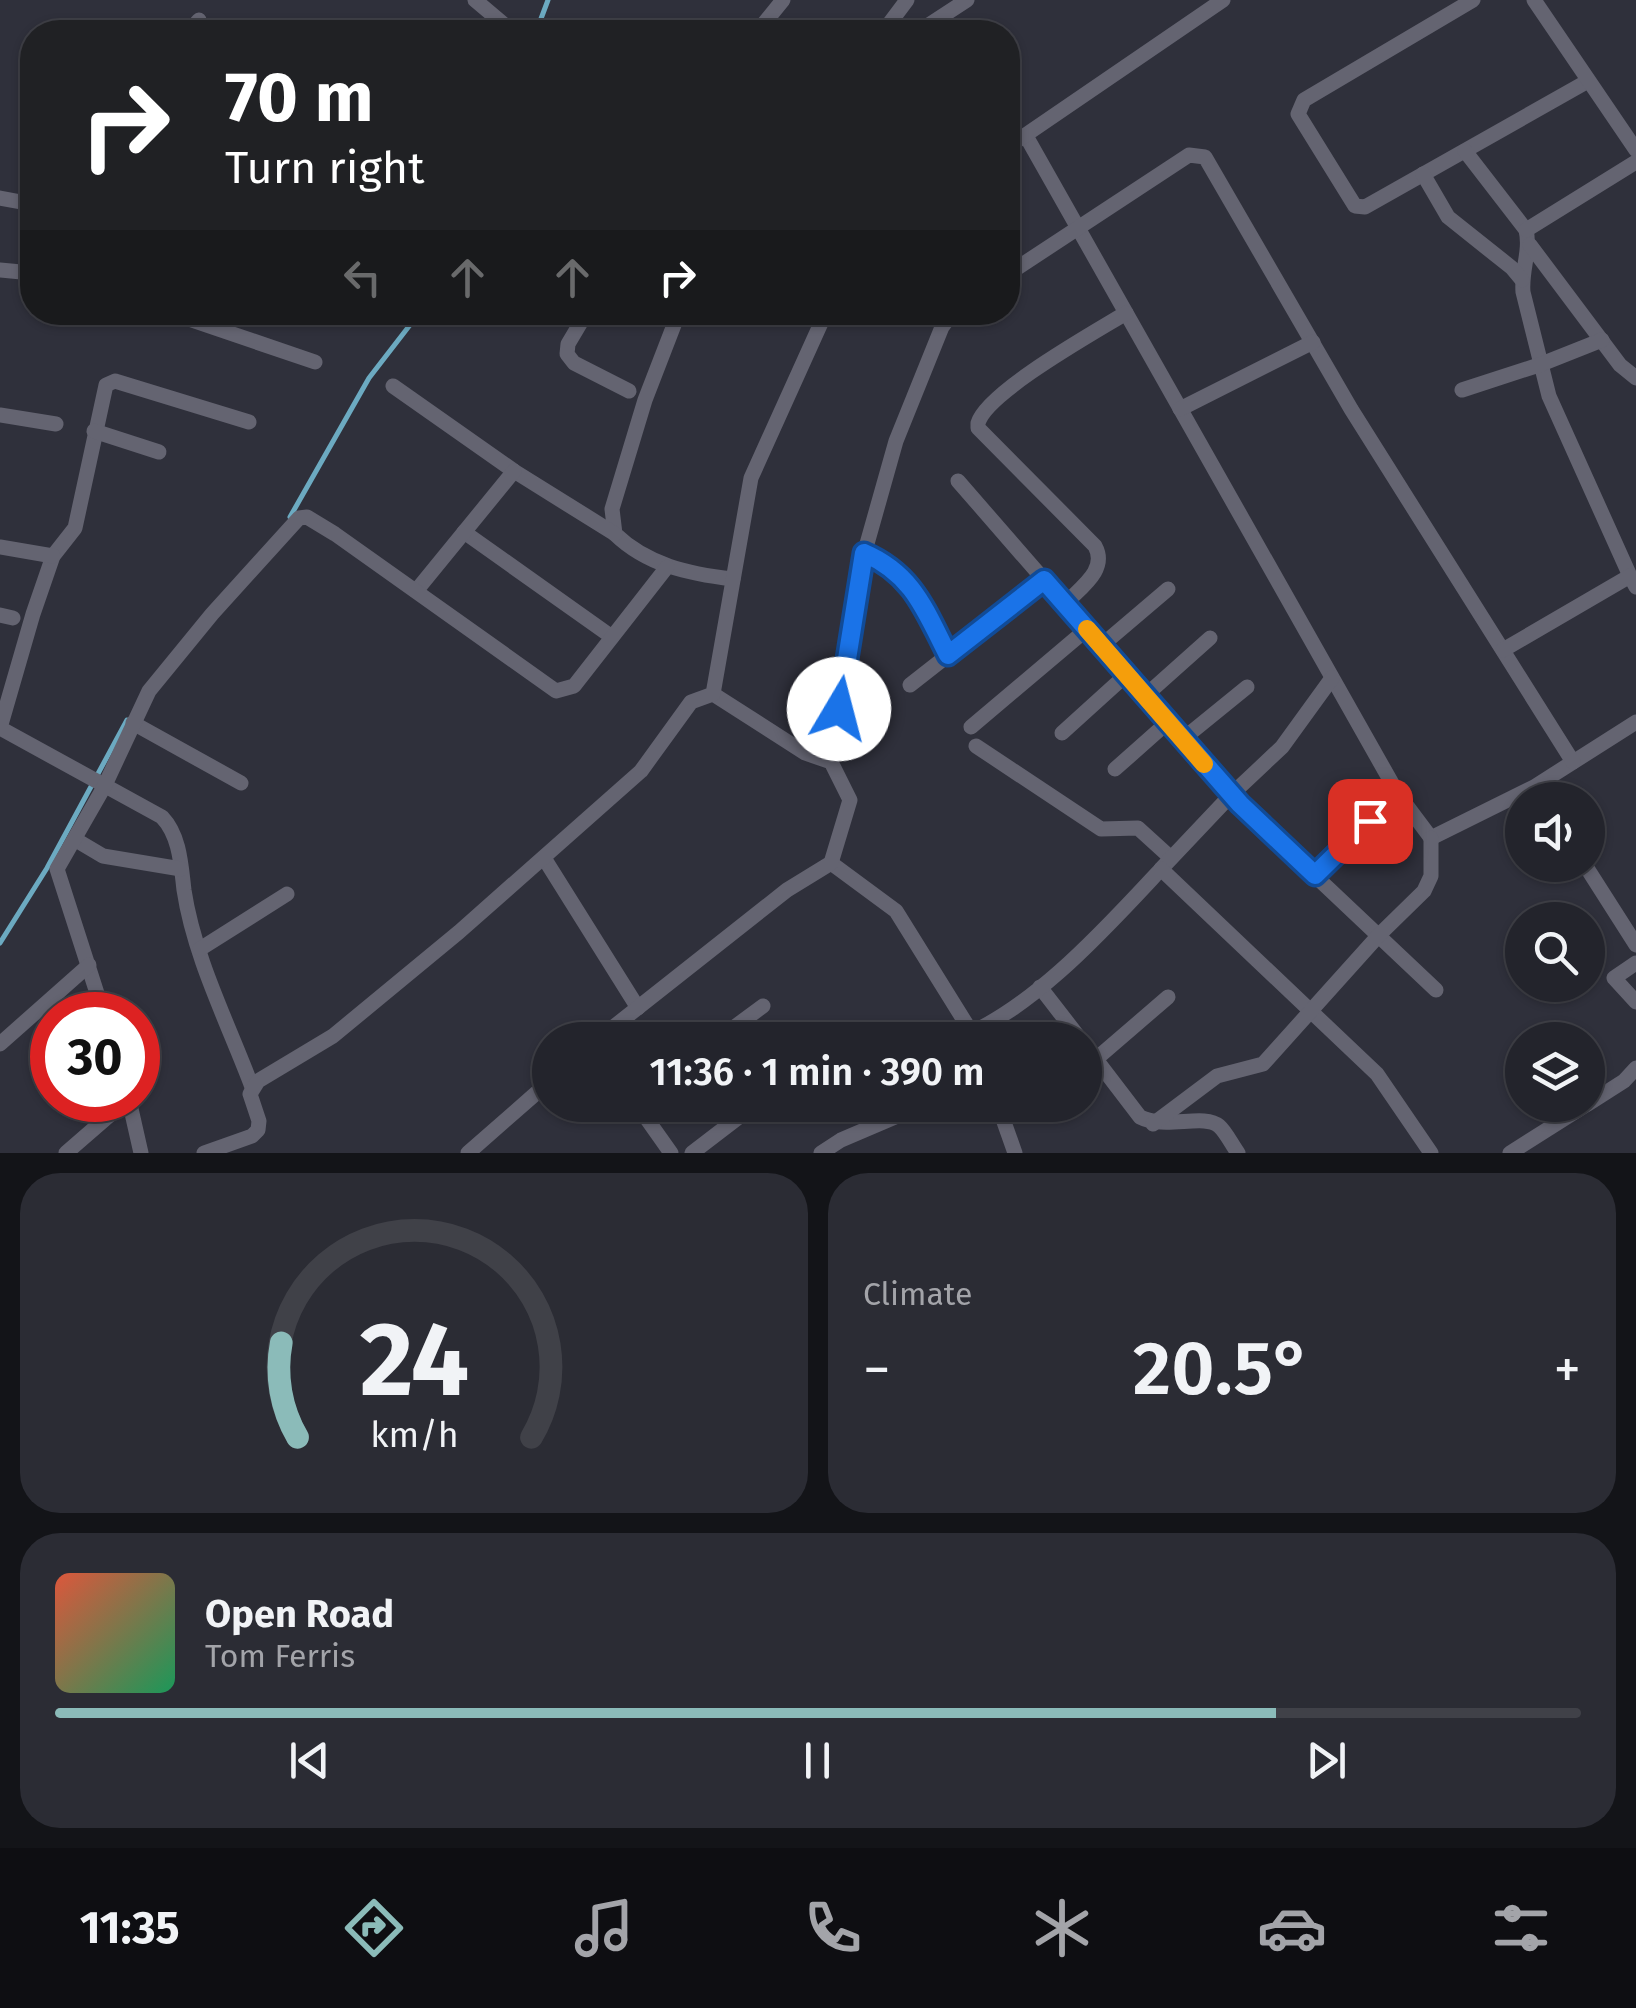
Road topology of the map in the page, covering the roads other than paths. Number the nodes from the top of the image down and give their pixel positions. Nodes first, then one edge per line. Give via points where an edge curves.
1 (475, 0) edge
2 (783, 0) edge
3 (1222, 0) edge
4 (1473, 0) edge
5 (1534, 0) edge
6 (962, 1) edge
7 (498, 20) edge
8 (767, 20) edge
9 (935, 20) edge
10 (1588, 80) junction
11 (1026, 136) junction
12 (1020, 140) edge
13 (1636, 150) edge
14 (1464, 151) junction
15 (1636, 162) edge
16 (1423, 174) junction
17 (1076, 226) junction
18 (1528, 237) junction
19 (1020, 266) edge
20 (1522, 280) junction
21 (1126, 313) junction
22 (206, 325) edge
23 (579, 325) edge
24 (674, 325) edge
25 (820, 325) edge
26 (943, 325) edge
27 (1602, 340) junction
28 (1313, 342) junction
29 (314, 362) dead end
30 (1539, 365) junction
31 (1636, 378) edge
32 (393, 386) dead end
33 (1462, 390) dead end
34 (628, 391) dead end
35 (1180, 409) junction
36 (0, 415) edge
37 (249, 422) dead end
38 (56, 424) dead end
39 (94, 431) junction
40 (159, 452) dead end
41 (514, 471) junction
42 (958, 481) dead end
43 (464, 532) junction
44 (615, 534) junction
45 (0, 547) edge
46 (864, 553) junction
47 (53, 556) junction
48 (667, 568) junction
49 (733, 579) junction
50 (1044, 580) junction
51 (1633, 581) edge
52 (1168, 589) dead end
53 (416, 591) junction
54 (1064, 604) junction
55 (1087, 629) junction
56 (612, 637) junction
57 (1210, 638) dead end
58 (1101, 646) junction
59 (1503, 650) junction
60 (948, 655) junction
61 (1126, 675) junction
62 (1332, 678) junction
63 (910, 685) dead end
64 (1247, 688) dead end
65 (713, 694) junction
66 (1145, 696) junction
67 (1168, 722) junction
68 (1636, 722) edge
69 (133, 723) junction
70 (971, 727) dead end
71 (0, 728) edge
72 (1062, 732) dead end
73 (1183, 739) junction
74 (976, 746) dead end
75 (831, 762) junction
76 (1573, 762) junction
77 (1116, 770) dead end
78 (1552, 782) edge
79 (241, 783) dead end
80 (102, 786) junction
81 (1398, 794) junction
82 (1231, 795) junction
83 (1505, 808) edge
84 (1431, 838) junction
85 (76, 840) junction
86 (544, 858) junction
87 (830, 863) junction
88 (1166, 864) junction
89 (182, 870) junction
90 (1315, 875) junction
91 (1596, 882) edge
92 (287, 894) dead end
93 (1379, 935) junction
94 (1636, 945) edge
95 (200, 949) junction
96 (1636, 963) edge
97 (90, 966) junction
98 (1040, 987) junction
99 (1436, 990) dead end
100 (97, 992) edge
101 (1168, 997) dead end
102 (1636, 1002) edge
103 (763, 1006) dead end
104 (638, 1008) junction
105 (1312, 1012) junction
106 (620, 1022) edge
107 (741, 1022) edge
108 (966, 1022) edge
109 (994, 1022) edge
110 (1067, 1022) edge
111 (0, 1044) edge
112 (1102, 1054) edge
113 (1102, 1067) edge
114 (1636, 1068) edge
115 (252, 1087) junction
116 (1605, 1092) edge
117 (532, 1097) edge
118 (102, 1122) edge
119 (133, 1122) edge
120 (648, 1122) edge
121 (732, 1122) edge
122 (883, 1122) edge
123 (1004, 1122) edge
124 (1559, 1122) edge
125 (1154, 1124) junction
126 (66, 1153) edge
127 (141, 1153) edge
128 (204, 1153) edge
129 (468, 1153) edge
130 (670, 1153) edge
131 (692, 1153) edge
132 (821, 1153) edge
133 (1014, 1153) edge
134 (1238, 1153) edge
135 (1431, 1153) edge
136 (1510, 1153) edge

1 - 7 street
2 - 8 street
3 - 11 street
4 - 16 street via 1304,100 1298,114 1354,206 1365,207
5 - 10 street
6 - 9 street
10 - 13 street
10 - 14 street
11 - 12 street
11 - 17 street
14 - 16 street
14 - 18 street
15 - 18 street
16 - 20 street via 1448,218
17 - 19 street
17 - 21 street
17 - 28 street via 1189,154 1205,157
18 - 20 street
18 - 27 street
20 - 30 street
21 - 35 street
21 - 54 street via 990,404 978,423 1096,546 1100,566
22 - 29 street
23 - 34 street via 568,344 574,363
24 - 44 street via 612,509
25 - 49 street via 752,478
26 - 46 street via 896,441
27 - 30 street
27 - 31 street
28 - 35 street
28 - 59 street
30 - 33 street
30 - 51 street
32 - 41 street
35 - 62 street
36 - 38 street
37 - 39 street via 115,381 102,392
39 - 40 street
39 - 47 street via 74,528
41 - 43 street
41 - 44 street
42 - 50 street
43 - 53 street
43 - 56 street
44 - 48 street
45 - 47 street
46 - 60 street via 913,589
46 - 75 street
47 - 71 street
48 - 49 street
48 - 56 street
49 - 65 street
50 - 54 street
50 - 60 street
51 - 59 street
52 - 58 street
53 - 56 street via 556,691 574,686
53 - 69 street via 303,516 190,640
54 - 55 street
55 - 58 street
55 - 70 street
57 - 66 street
58 - 61 street
59 - 76 street
60 - 63 street
61 - 66 street
61 - 72 street
62 - 81 street
62 - 82 street via 1282,747
64 - 73 street
65 - 75 street
65 - 86 street via 691,702 652,760
66 - 67 street
67 - 73 street
67 - 77 street
68 - 76 street
69 - 79 street
69 - 80 street
71 - 80 street
73 - 82 street
74 - 88 street via 1101,829 1138,828
75 - 87 street via 850,800
76 - 78 street
80 - 85 street
80 - 89 street via 172,827
81 - 84 street
81 - 90 street
82 - 88 street
82 - 90 street
83 - 84 street
84 - 93 street via 1424,891
85 - 89 street via 103,856
85 - 97 street via 57,869
86 - 104 street
86 - 115 street via 333,1036
87 - 104 street
87 - 108 street via 896,912
88 - 98 street
88 - 105 street
89 - 95 street
90 - 93 street
91 - 94 street
92 - 95 street
93 - 99 street
93 - 105 street
95 - 115 street
96 - 102 street via 1614,978
97 - 100 street
97 - 111 street
98 - 109 street
98 - 110 street
101 - 112 street
103 - 107 street
104 - 106 street
105 - 125 street via 1263,1064 1217,1076
105 - 135 street via 1377,1074
113 - 125 street
114 - 116 street
115 - 128 street via 258,1130
117 - 129 street
118 - 126 street
119 - 127 street
120 - 130 street
121 - 131 street
122 - 132 street
123 - 133 street
124 - 136 street
125 - 134 street via 1207,1120

